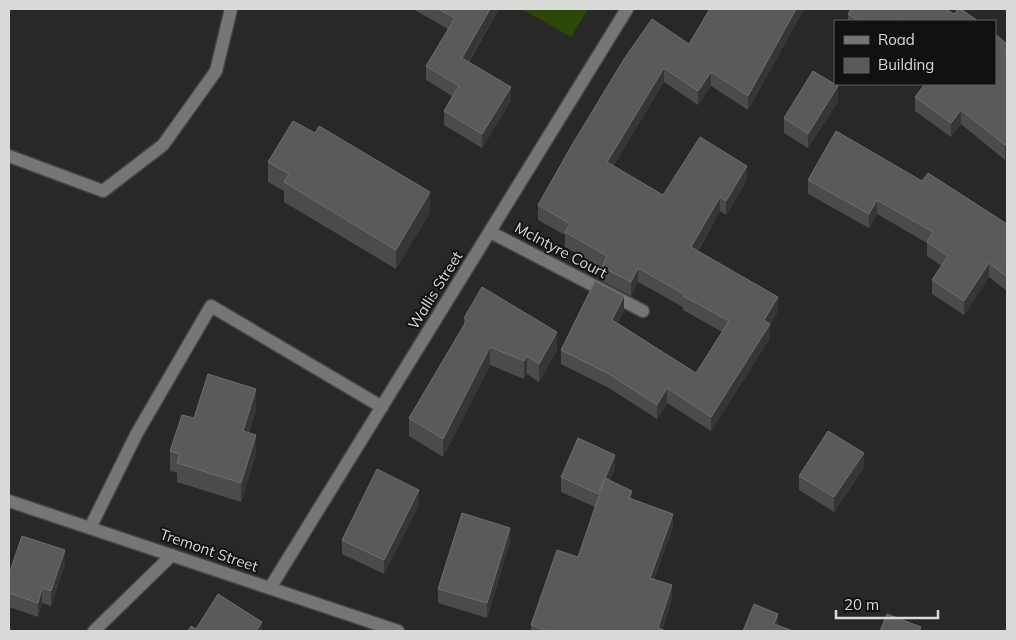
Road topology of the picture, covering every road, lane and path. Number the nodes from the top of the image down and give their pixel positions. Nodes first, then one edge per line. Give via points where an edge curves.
1 (231, 9) edge
2 (628, 9) edge
3 (9, 156) edge
4 (490, 232) junction
5 (643, 311) dead end
6 (382, 408) junction
7 (9, 500) edge
8 (90, 528) junction
9 (172, 555) junction
10 (270, 588) junction
11 (94, 631) edge
12 (398, 631) edge

1 - 3 street via 216,71 163,145 103,191
2 - 4 street, Wallis Street
4 - 5 street, McIntyre Court
4 - 6 street, Wallis Street
6 - 8 street via 211,306 137,433
6 - 10 street, Wallis Street
7 - 8 street, Tremont Street
8 - 9 street, Tremont Street
9 - 10 street, Tremont Street
9 - 11 street
10 - 12 street, Tremont Street

